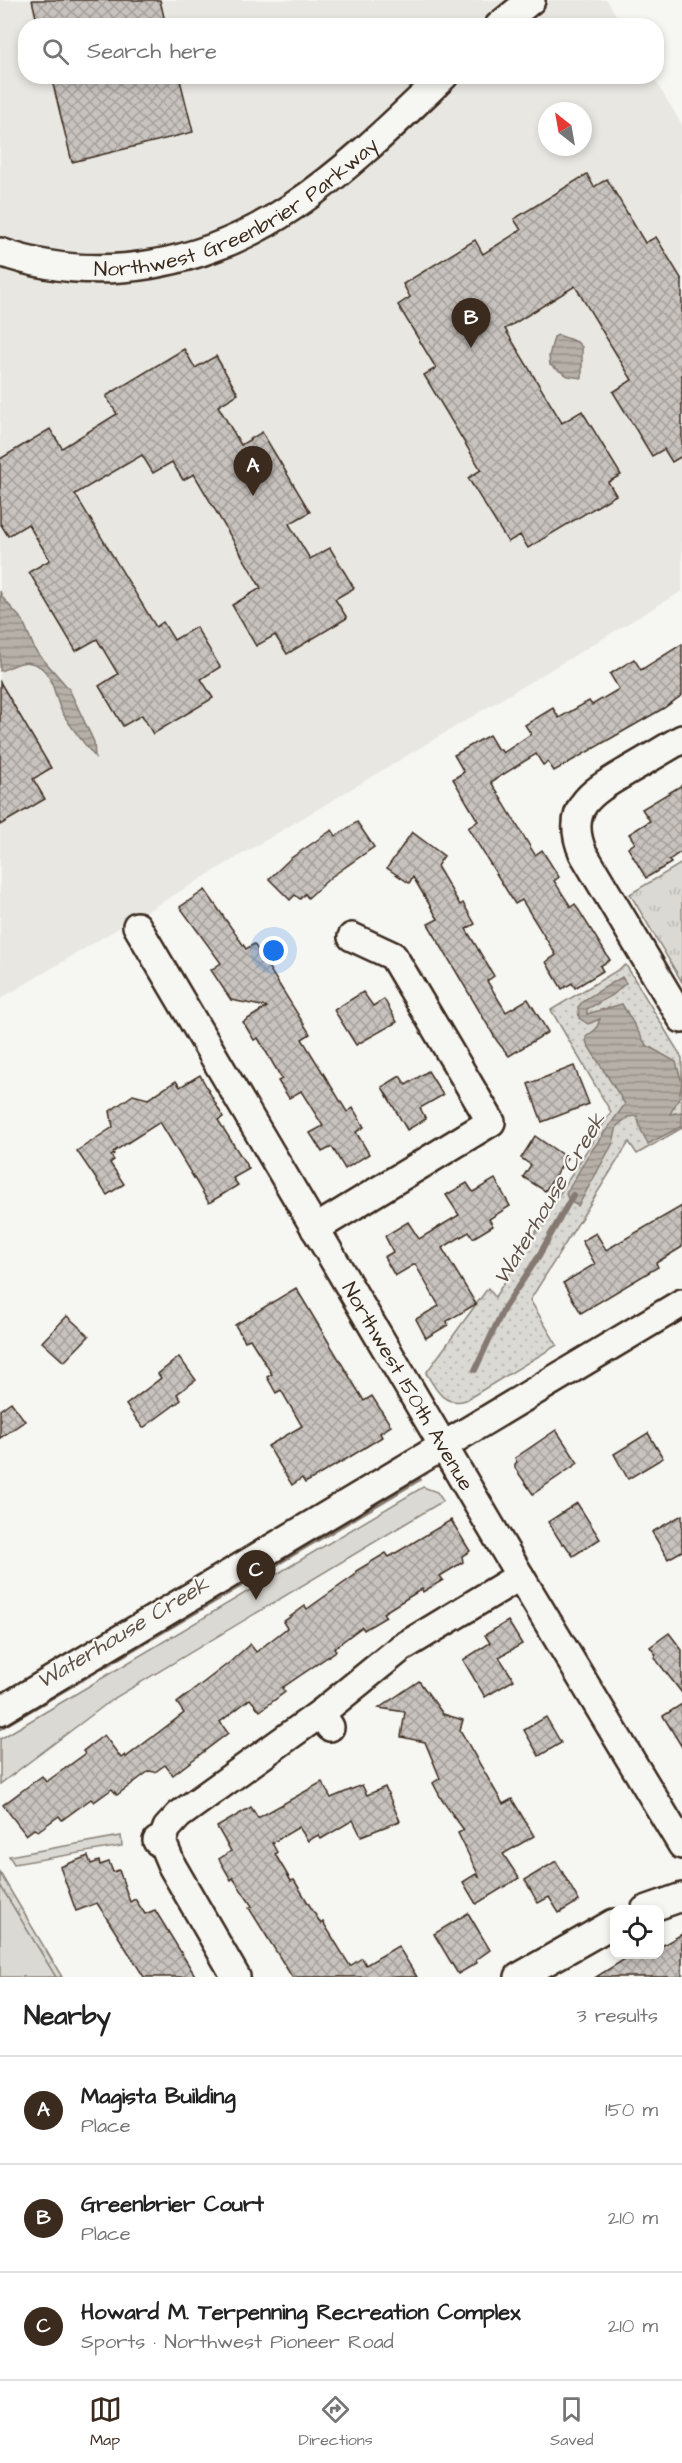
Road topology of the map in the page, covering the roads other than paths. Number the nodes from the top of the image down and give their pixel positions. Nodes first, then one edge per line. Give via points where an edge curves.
1 (531, 0) edge
2 (509, 18) edge
3 (435, 84) edge
4 (0, 252) edge
5 (682, 739) edge
6 (136, 926) dead end
7 (352, 937) dead end
8 (682, 1019) edge
9 (315, 1229) junction
10 (682, 1303) edge
11 (443, 1446) junction
12 (520, 1576) junction
13 (0, 1711) edge
14 (682, 1845) edge
15 (682, 1896) edge
16 (658, 1905) edge
17 (610, 1926) edge
18 (237, 1977) edge
19 (519, 1977) edge

1 - 2 street
3 - 4 street, Northwest Greenbrier Parkway via 357,156 292,207 211,249 175,261 123,269 64,267
5 - 8 street via 595,790 581,808 576,824 583,853
6 - 9 street, Northwest 150th Avenue
7 - 9 street via 393,956 491,1122
9 - 11 street, Northwest 150th Avenue
10 - 11 street
11 - 12 street, Northwest 150th Avenue
11 - 13 street
12 - 14 street, Northwest 150th Avenue
12 - 18 street via 401,1648 325,1720 179,1815 167,1828 159,1842
15 - 16 street
17 - 19 street

